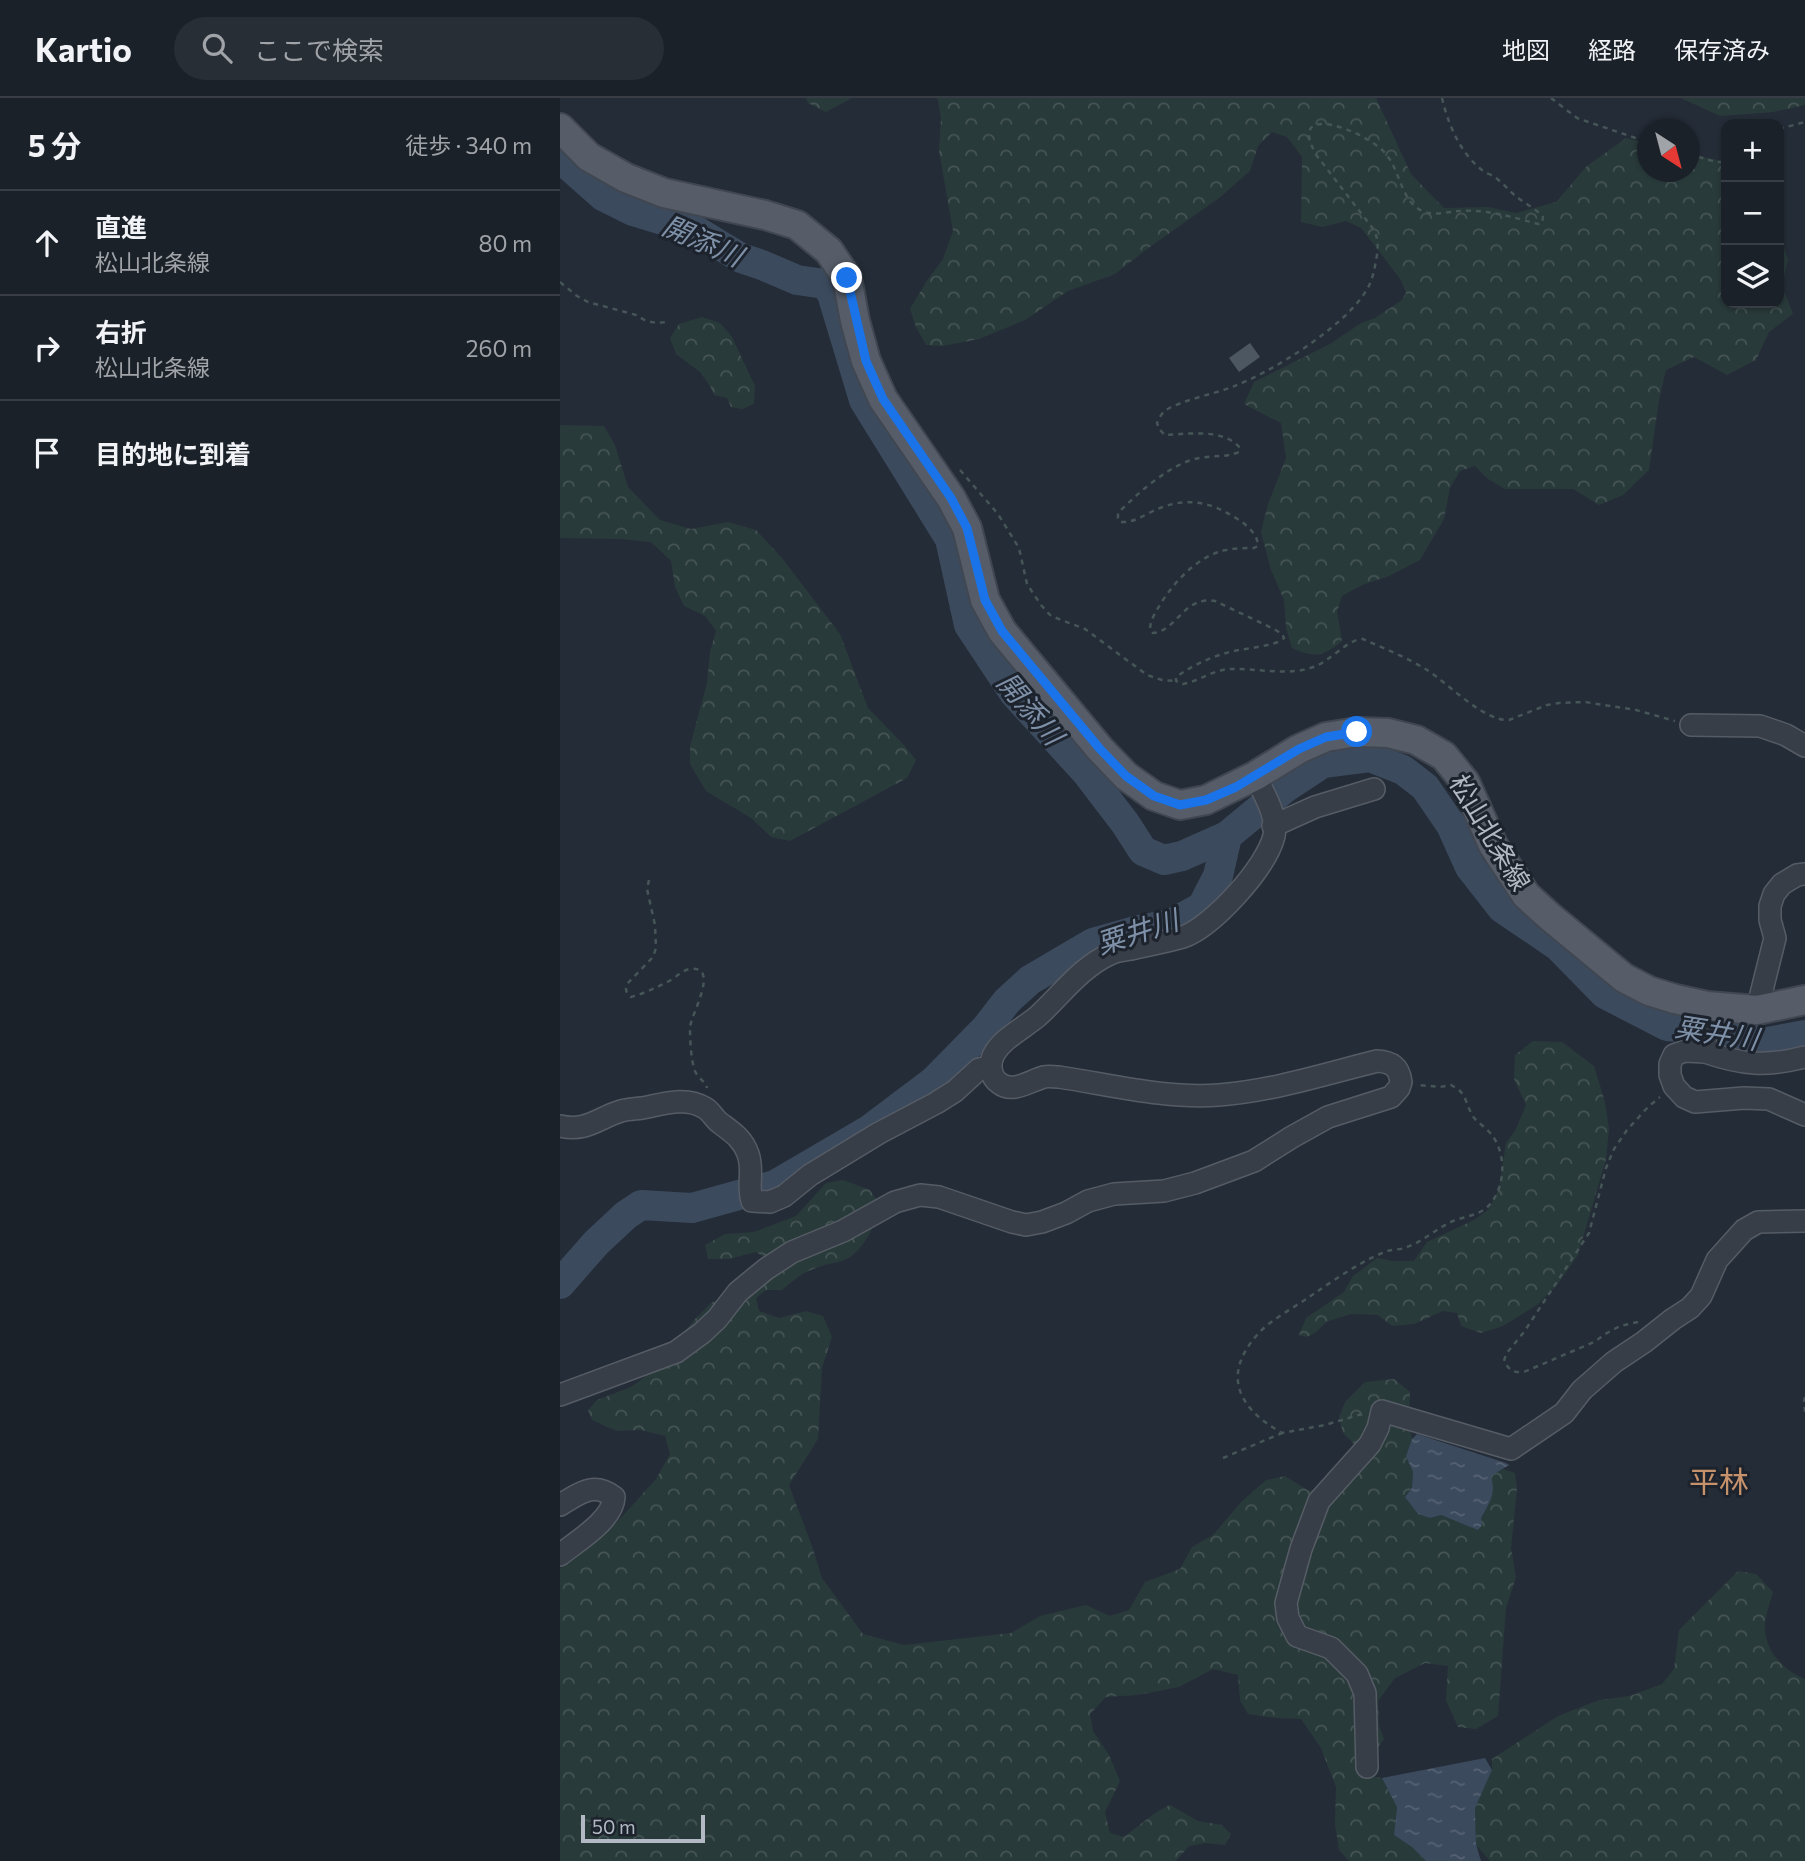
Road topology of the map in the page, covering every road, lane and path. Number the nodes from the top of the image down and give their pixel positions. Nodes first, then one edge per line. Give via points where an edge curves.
1 (1442, 98) edge
2 (1551, 98) edge
3 (1805, 122) edge
4 (560, 128) edge
5 (1784, 128) edge
6 (1637, 139) edge
7 (1700, 157) edge
8 (1721, 162) edge
9 (560, 282) edge
10 (666, 322) dead end
11 (954, 464) dead end
12 (1176, 681) junction
13 (1691, 725) joint
14 (1805, 746) edge
15 (1259, 783) junction
16 (1374, 789) dead end
17 (1273, 820) junction
18 (1805, 874) edge
19 (649, 880) dead end
20 (1805, 1000) edge
21 (1757, 1010) junction
22 (1707, 1013) junction
23 (1705, 1049) junction
24 (1805, 1057) edge
25 (1781, 1063) junction
26 (990, 1067) junction
27 (1805, 1072) edge
28 (1401, 1082) junction
29 (1674, 1086) junction
30 (708, 1109) junction
31 (1805, 1115) edge
32 (560, 1126) edge
33 (1805, 1221) edge
34 (1673, 1319) junction
35 (560, 1395) edge
36 (1805, 1397) edge
37 (1382, 1411) junction
38 (1805, 1412) edge
39 (1282, 1433) junction
40 (1223, 1458) dead end
41 (560, 1505) edge
42 (560, 1555) edge
43 (1367, 1767) dead end

1 - 12 path via 1462,148 1482,170 1541,214 1542,223 1479,210 1429,214 1419,210 1410,203 1392,162 1374,144 1358,133 1326,123 1311,129 1317,156 1378,239 1371,282 1350,310 1300,352 1234,386 1164,411 1157,423 1165,435 1221,436 1240,448 1224,457 1201,457 1173,468 1118,513 1120,522 1127,523 1165,505 1208,504 1243,523 1258,542 1254,548 1213,555 1188,570 1155,612 1150,630 1158,633 1190,606 1205,600 1274,629 1284,638 1206,659
2 - 6 path via 1577,118
3 - 5 path
4 - 15 main road, 松山北条線 via 589,157 626,178 797,225 829,251 847,278 866,361 883,399 951,498 967,528 985,600 1030,667 1100,749 1154,796 1180,805
7 - 8 path
9 - 10 path via 588,302 646,321
11 - 12 path via 998,514 1020,548 1027,584 1051,616 1101,639 1147,676
12 - 13 path via 1191,683 1227,669 1310,669 1363,639 1425,669 1493,718 1509,720 1547,705 1585,702
13 - 14 street via 1760,726
15 - 17 street
15 - 22 main road, 松山北条線 via 1299,749 1326,737 1388,733 1416,740 1444,756 1465,782 1493,845 1526,895 1624,978
16 - 17 street
17 - 26 street via 1274,835 1256,869 1210,921 1183,937 1111,953 1072,981 999,1047
18 - 21 street via 1782,884 1774,894 1770,906 1774,938
19 - 30 path via 656,948 625,988 631,997 686,970 700,971 704,989 690,1026 694,1068 707,1086
20 - 21 main road, 松山北条線
21 - 22 main road, 松山北条線
22 - 23 street
23 - 25 street via 1732,1061
23 - 29 street via 1674,1055 1670,1064
24 - 25 street
25 - 27 street
26 - 28 street via 1000,1085 1013,1088 1045,1076 1152,1093 1217,1095 1377,1061 1390,1062
26 - 30 street via 979,1069 936,1103 878,1133 770,1202 752,1201 752,1172 742,1140
28 - 35 street via 1391,1097 1328,1117 1227,1172 1164,1191 1114,1194 1088,1201 1042,1222 1012,1222 939,1197 920,1195 895,1202 766,1269 738,1292 702,1334 676,1352
28 - 39 path via 1451,1085 1460,1091 1473,1117 1494,1138 1503,1174 1499,1189 1490,1205 1475,1215 1455,1220 1421,1241 1389,1251 1338,1277 1258,1333 1238,1369 1238,1385 1251,1410
29 - 31 street via 1695,1102 1769,1099
29 - 34 path via 1648,1107 1614,1149 1589,1233 1504,1361 1516,1373 1524,1372 1620,1326
30 - 32 street via 686,1101 671,1102 622,1111 584,1126
33 - 34 street via 1758,1222 1744,1230 1717,1260 1701,1296
34 - 37 street via 1614,1362 1564,1413 1511,1449
36 - 38 path
37 - 39 path
37 - 43 street via 1370,1444 1319,1501 1286,1603 1297,1636 1331,1648 1357,1674 1365,1693
39 - 40 path
41 - 42 street via 587,1489 607,1491 614,1497 614,1506 594,1528

